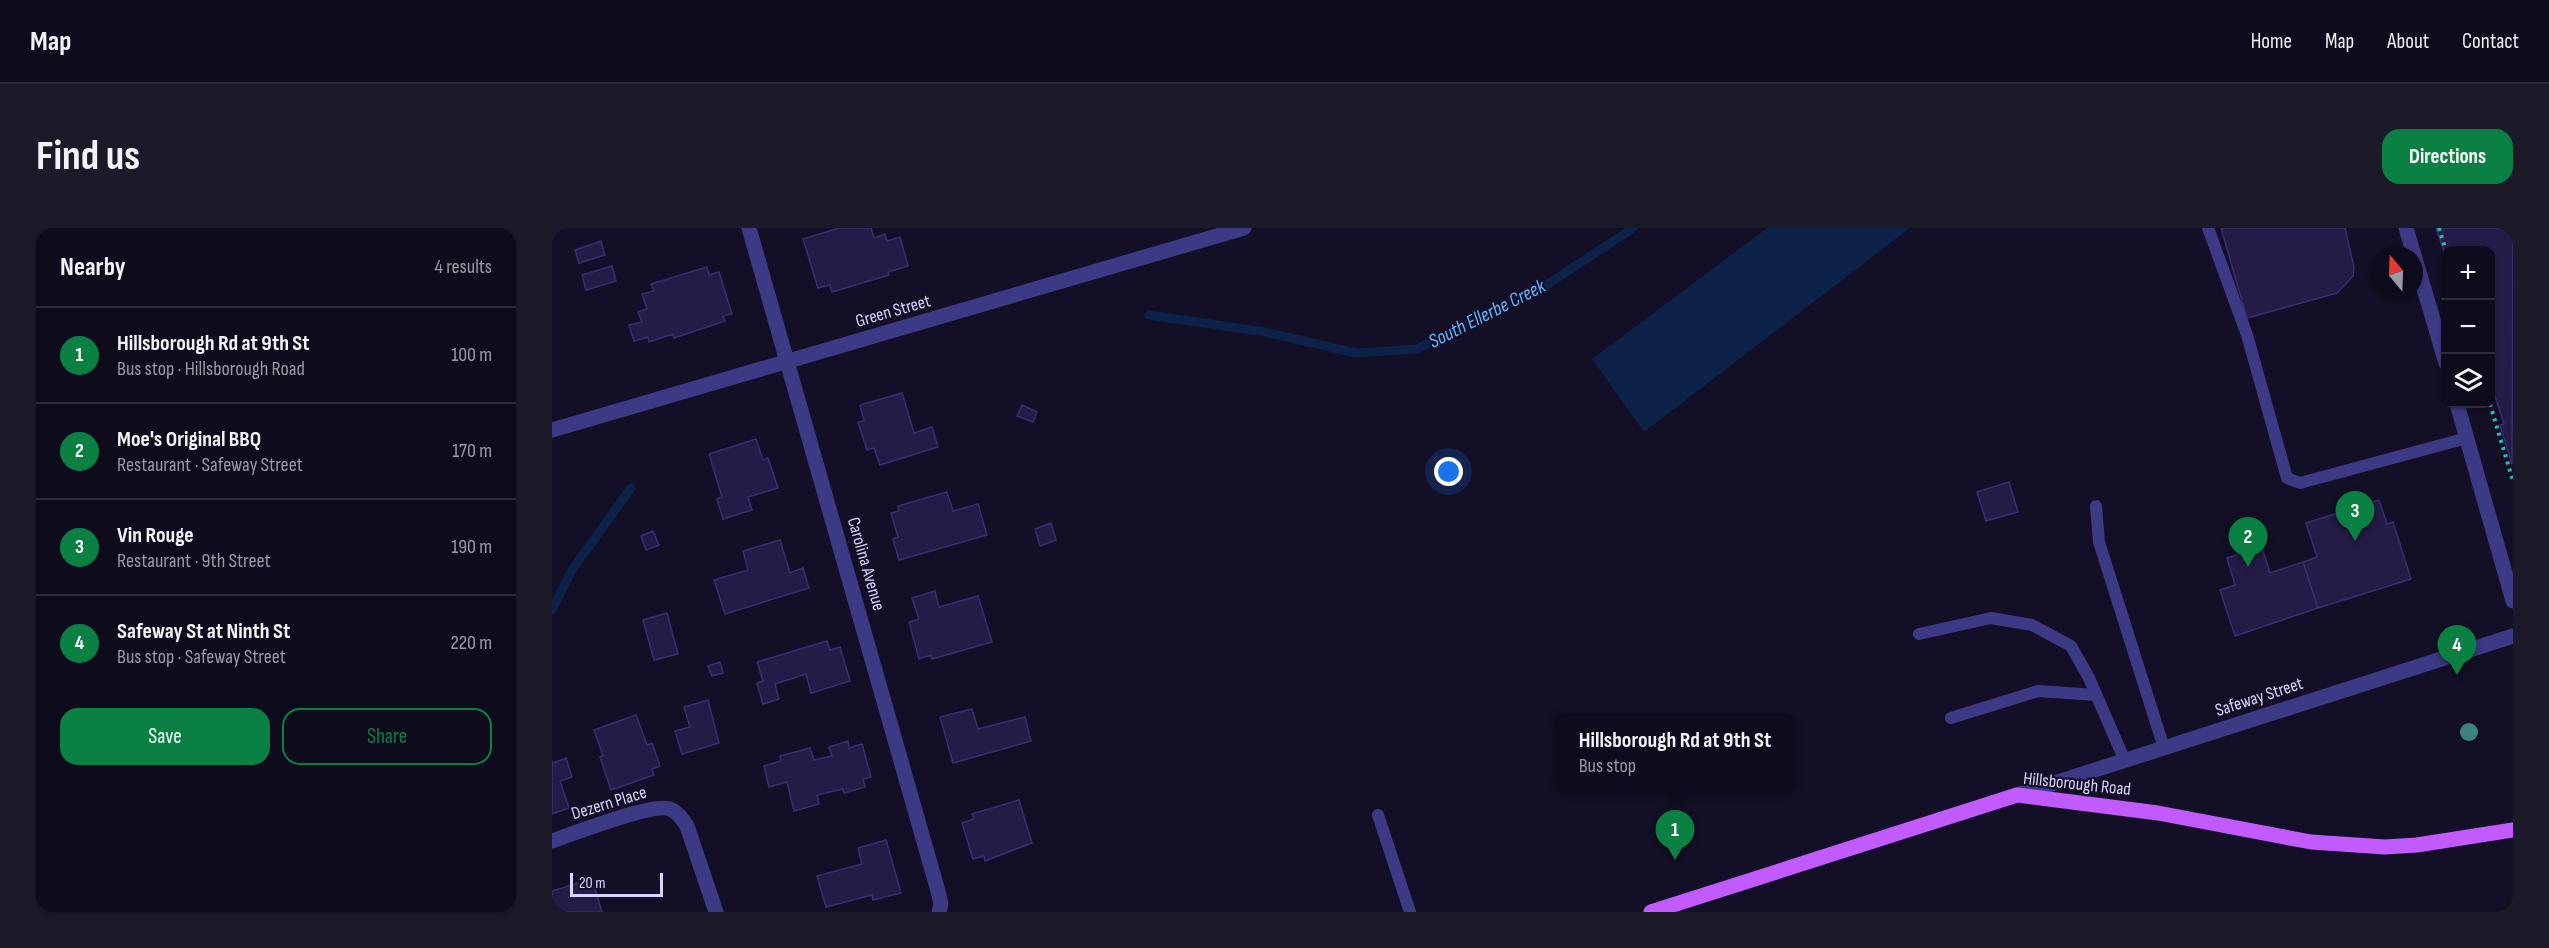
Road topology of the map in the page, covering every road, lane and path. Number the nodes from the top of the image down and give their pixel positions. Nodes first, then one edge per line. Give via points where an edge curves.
1 (749, 228) edge
2 (1244, 228) edge
3 (2208, 228) edge
4 (2406, 228) edge
5 (2439, 228) edge
6 (2444, 246) edge
7 (2442, 354) edge
8 (788, 362) junction
9 (2458, 408) edge
10 (2491, 408) edge
11 (552, 430) edge
12 (2467, 438) junction
13 (2513, 481) edge
14 (2096, 506) dead end
15 (2513, 601) edge
16 (1920, 634) dead end
17 (2513, 636) edge
18 (2096, 694) junction
19 (1951, 718) dead end
20 (2164, 748) junction
21 (2125, 761) junction
22 (2017, 795) junction
23 (1378, 815) dead end
24 (2513, 830) edge
25 (552, 841) edge
26 (716, 912) edge
27 (939, 912) edge
28 (1410, 912) edge
29 (1651, 912) edge

1 - 8 street, Carolina Avenue
2 - 8 street, Green Street
3 - 12 lane via 2247,335 2288,478 2300,483
4 - 7 street
5 - 6 path
8 - 11 street, Green Street
8 - 27 street, Carolina Avenue via 938,891
9 - 12 street
10 - 13 path
12 - 15 street
14 - 20 lane via 2099,542
16 - 18 lane via 1991,618 2032,625 2071,646
17 - 20 street, Safeway Street
18 - 19 lane via 2038,691
18 - 21 lane
20 - 21 street, Safeway Street
21 - 22 street, Safeway Street
22 - 24 main road, Hillsborough Road via 2158,813 2311,842 2385,847
22 - 29 main road, Hillsborough Road
23 - 28 lane
25 - 26 street, Dezern Place via 655,808 669,808 687,826

